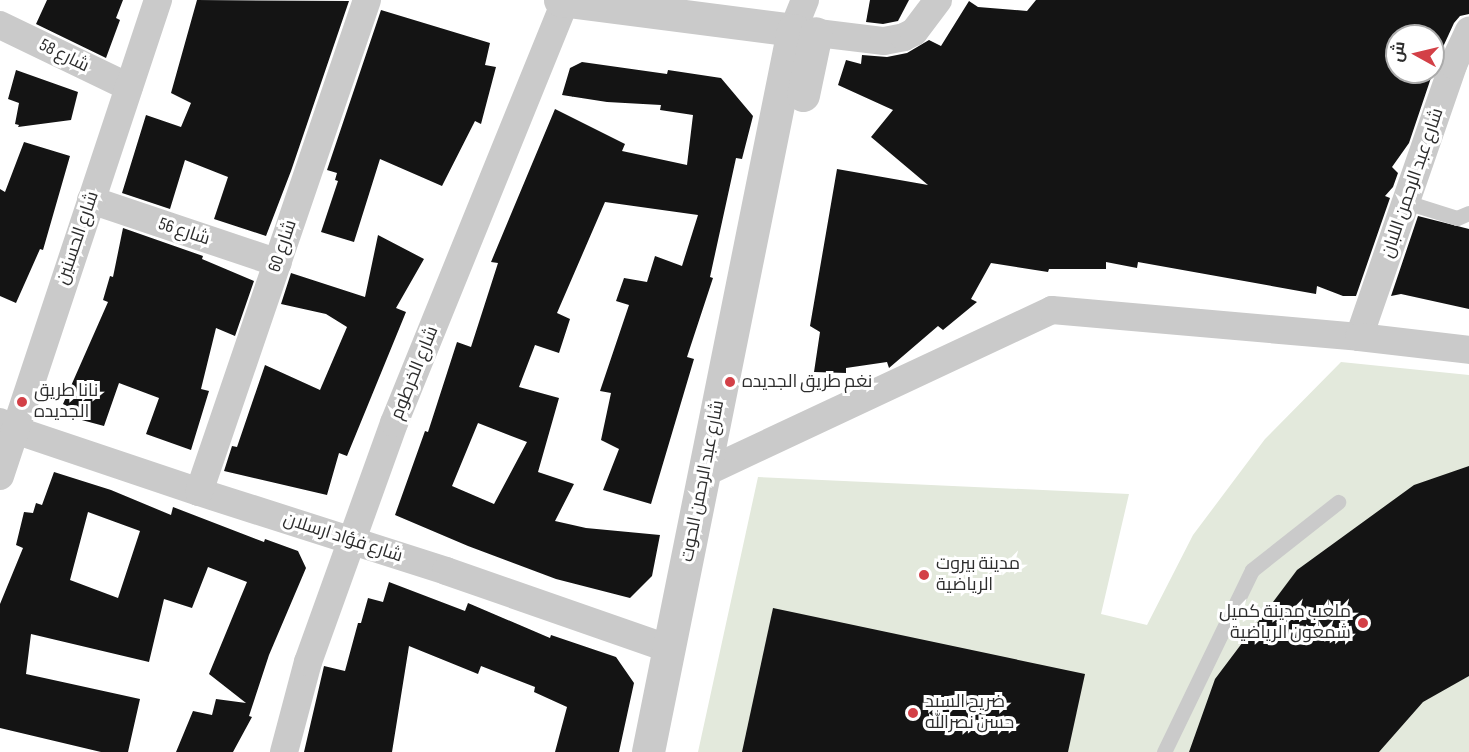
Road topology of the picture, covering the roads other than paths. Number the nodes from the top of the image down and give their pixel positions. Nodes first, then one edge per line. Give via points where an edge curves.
1 (158, 0) edge
2 (367, 0) edge
3 (564, 0) edge
4 (805, 0) edge
5 (938, 0) edge
6 (0, 25) edge
7 (1469, 30) edge
8 (804, 32) junction
9 (129, 87) junction
10 (91, 200) junction
11 (1406, 202) junction
12 (1469, 213) edge
13 (278, 263) junction
14 (1359, 337) junction
15 (1469, 350) edge
16 (7, 426) edge
17 (716, 468) junction
18 (0, 476) edge
19 (199, 492) junction
20 (1338, 501) dead end
21 (350, 541) junction
22 (670, 649) junction
23 (284, 752) edge
24 (648, 752) edge
25 (668, 752) edge
26 (1164, 752) edge

1 - 9 street, شارع الحسنين
2 - 13 street, شارع 60
3 - 8 street
3 - 21 street, شارع الخرطوم
4 - 8 street, شارع عبد الرحمن الحوت
5 - 8 street via 922,23 904,38 871,40
6 - 9 street, شارع 58
7 - 11 street, شارع عبد الرحمن اللبان
8 - 17 street, شارع عبد الرحمن الحوت
9 - 10 street, شارع الحسنين
10 - 13 street, شارع 56
10 - 16 street, شارع الحسنين
11 - 12 lane via 1457,218
11 - 14 street, شارع عبد الرحمن اللبان
13 - 19 street, شارع 60
14 - 15 street
14 - 17 street via 1052,310
16 - 18 street, شارع الحسنين
16 - 19 street, شارع فؤاد ارسلان
17 - 22 street, شارع عبد الرحمن الحوت
17 - 25 street, شارع عبد الرحمن الحوت
19 - 21 street, شارع فؤاد ارسلان
20 - 26 lane via 1252,570
21 - 22 street, شارع فؤاد ارسلان
21 - 23 street, شارع الخرطوم via 308,662
22 - 24 street, شارع عبد الرحمن الحوت

